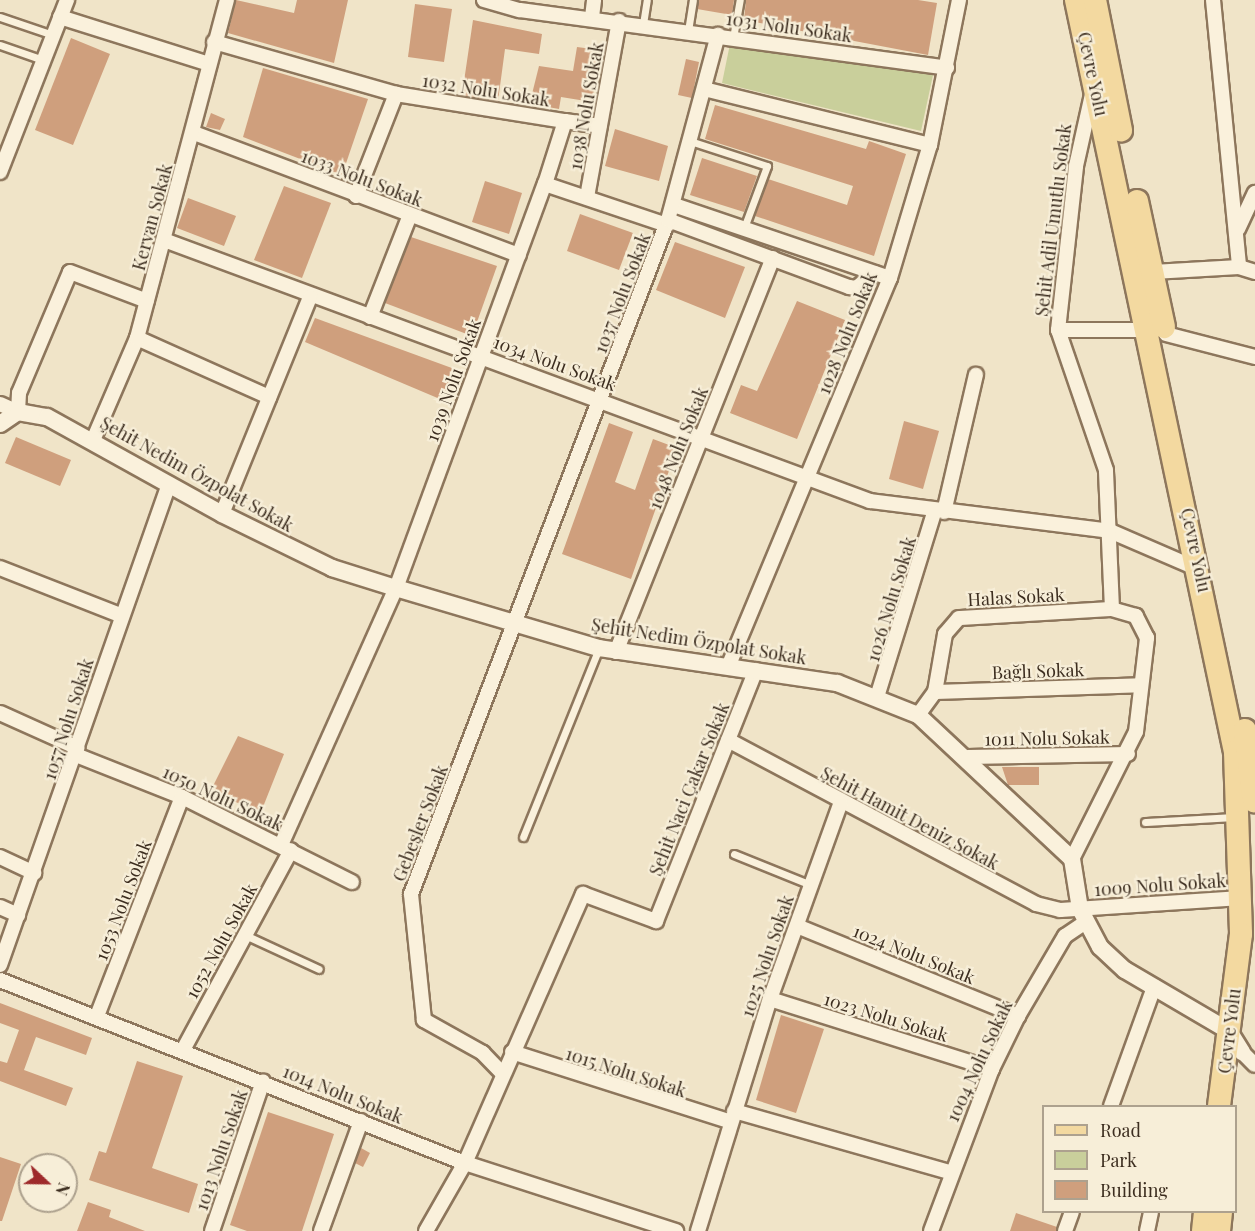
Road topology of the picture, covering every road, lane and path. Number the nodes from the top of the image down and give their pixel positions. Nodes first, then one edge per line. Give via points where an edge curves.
1 (67, 0) edge
2 (227, 0) edge
3 (483, 0) edge
4 (594, 0) edge
5 (647, 0) edge
6 (693, 0) edge
7 (740, 0) edge
8 (959, 0) edge
9 (1076, 0) edge
10 (1095, 0) edge
11 (1213, 0) edge
12 (0, 17) edge
13 (60, 17) junction
14 (592, 17) junction
15 (619, 21) junction
16 (643, 24) junction
17 (688, 31) junction
18 (53, 35) junction
19 (718, 35) junction
20 (734, 38) junction
21 (214, 42) junction
22 (0, 45) edge
23 (43, 60) junction
24 (209, 64) junction
25 (947, 68) junction
26 (1095, 82) junction
27 (704, 89) junction
28 (396, 94) junction
29 (565, 122) junction
30 (600, 126) junction
31 (194, 133) junction
32 (690, 141) junction
33 (930, 145) junction
34 (0, 172) edge
35 (545, 184) junction
36 (1255, 194) edge
37 (356, 196) junction
38 (587, 197) junction
39 (674, 205) junction
40 (410, 215) junction
41 (668, 222) junction
42 (744, 228) junction
43 (164, 240) junction
44 (519, 255) junction
45 (773, 258) junction
46 (1239, 267) junction
47 (1153, 272) junction
48 (1255, 272) edge
49 (875, 273) junction
50 (890, 278) junction
51 (310, 297) junction
52 (147, 302) junction
53 (370, 317) junction
54 (1058, 330) junction
55 (1157, 332) junction
56 (138, 338) junction
57 (482, 355) junction
58 (1255, 357) edge
59 (976, 375) dead end
60 (269, 397) junction
61 (601, 400) junction
62 (0, 404) edge
63 (18, 412) junction
64 (0, 424) edge
65 (702, 436) junction
66 (94, 438) junction
67 (807, 477) junction
68 (169, 484) junction
69 (940, 511) junction
70 (222, 514) junction
71 (1110, 531) junction
72 (0, 568) edge
73 (1200, 571) junction
74 (396, 588) junction
75 (1113, 609) junction
76 (120, 615) junction
77 (517, 626) junction
78 (599, 648) junction
79 (616, 652) junction
80 (728, 667) junction
81 (756, 670) junction
82 (1141, 686) junction
83 (935, 692) junction
84 (877, 697) junction
85 (0, 713) edge
86 (918, 715) junction
87 (728, 740) junction
88 (77, 752) junction
89 (1128, 754) junction
90 (968, 758) junction
91 (1253, 761) edge
92 (182, 797) junction
93 (841, 802) junction
94 (1248, 814) edge
95 (1145, 822) dead end
96 (523, 837) dead end
97 (286, 848) junction
98 (734, 855) dead end
99 (0, 857) edge
100 (1072, 859) junction
101 (35, 873) junction
102 (352, 882) dead end
103 (811, 885) junction
104 (1242, 898) junction
105 (0, 907) edge
106 (18, 915) junction
107 (1083, 916) junction
108 (796, 926) junction
109 (1255, 934) edge
110 (245, 935) junction
111 (0, 965) edge
112 (319, 969) dead end
113 (0, 980) edge
114 (1154, 987) junction
115 (770, 999) junction
116 (96, 1016) junction
117 (1018, 1016) junction
118 (1230, 1031) junction
119 (183, 1050) junction
120 (512, 1052) junction
121 (1249, 1059) edge
122 (992, 1069) junction
123 (502, 1073) junction
124 (263, 1082) junction
125 (1112, 1105) edge
126 (1219, 1105) edge
127 (1236, 1105) edge
128 (732, 1116) junction
129 (361, 1120) junction
130 (465, 1163) junction
131 (950, 1172) junction
132 (1072, 1213) edge
133 (1151, 1213) edge
134 (1205, 1213) edge
135 (1221, 1213) edge
136 (650, 1227) edge
137 (212, 1231) edge
138 (321, 1231) edge
139 (426, 1231) edge
140 (676, 1231) edge
141 (698, 1231) edge
142 (931, 1231) edge
143 (1065, 1231) edge
144 (1147, 1231) edge
145 (1203, 1231) edge
146 (1219, 1231) edge

1 - 13 street
2 - 21 street, Kervan Sokak
3 - 14 street, 1031 Nolu Sokak
4 - 14 street
5 - 16 lane
6 - 17 lane
7 - 20 lane
8 - 25 street, 1028 Nolu Sokak
9 - 26 main road, Çevre Yolu
10 - 47 main road, Çevre Yolu
11 - 46 street
12 - 18 lane
13 - 18 street
13 - 24 street
14 - 15 street, 1031 Nolu Sokak
15 - 16 street, 1031 Nolu Sokak
15 - 30 street, 1038 Nolu Sokak
16 - 17 street, 1031 Nolu Sokak
17 - 19 street, 1031 Nolu Sokak
18 - 23 street
19 - 20 street, 1031 Nolu Sokak
19 - 27 street, 1037 Nolu Sokak
20 - 25 street, 1031 Nolu Sokak
21 - 24 street, Kervan Sokak
21 - 28 street, 1032 Nolu Sokak
22 - 23 lane
23 - 34 street
24 - 31 street, Kervan Sokak
25 - 33 street, 1028 Nolu Sokak
26 - 54 street, Şehit Adil Umutlu Sokak via 1076,166
26 - 55 main road, Çevre Yolu
27 - 32 street, 1037 Nolu Sokak
27 - 33 street
28 - 29 street, 1032 Nolu Sokak
28 - 37 street
29 - 30 street
29 - 35 street, 1032 Nolu Sokak
30 - 38 street, 1038 Nolu Sokak
31 - 37 street, 1033 Nolu Sokak
31 - 43 street, Kervan Sokak
32 - 39 street, 1037 Nolu Sokak
32 - 42 lane via 767,166
33 - 50 street, 1028 Nolu Sokak
35 - 38 street
35 - 44 street, 1039 Nolu Sokak
36 - 46 street via 1238,225
37 - 40 street, 1033 Nolu Sokak
38 - 41 street
39 - 41 street, 1037 Nolu Sokak
39 - 42 street
40 - 44 street, 1033 Nolu Sokak
40 - 53 street
41 - 45 street
41 - 61 street, 1037 Nolu Sokak
42 - 49 street
43 - 51 street, 1034 Nolu Sokak
43 - 52 street, Kervan Sokak
44 - 57 street, 1039 Nolu Sokak
45 - 49 street via 856,288
45 - 65 street, 1048 Nolu Sokak
46 - 47 street
46 - 48 street
47 - 55 main road, Çevre Yolu
49 - 50 street
50 - 67 street, 1028 Nolu Sokak
51 - 53 street, 1034 Nolu Sokak
51 - 60 street
52 - 56 street, Kervan Sokak
52 - 63 street via 70,272 19,393
53 - 57 street, 1034 Nolu Sokak
54 - 55 street
54 - 71 street, Şehit Adil Umutlu Sokak via 1106,470
55 - 58 street
55 - 73 main road, Çevre Yolu
55 - 91 main road, Çevre Yolu
56 - 60 street
56 - 66 street, Kervan Sokak
57 - 61 street, 1034 Nolu Sokak
57 - 74 street, 1039 Nolu Sokak
59 - 69 street, 1026 Nolu Sokak
60 - 70 street
61 - 65 street, 1034 Nolu Sokak
61 - 77 street, 1037 Nolu Sokak
62 - 63 street
63 - 64 street
63 - 66 street, Şehit Nedim Özpolat Sokak via 47,417
65 - 67 street, 1034 Nolu Sokak
65 - 79 street, 1048 Nolu Sokak
66 - 68 street, Şehit Nedim Özpolat Sokak
67 - 69 street, 1034 Nolu Sokak via 870,501
67 - 80 street, 1028 Nolu Sokak
68 - 70 street, Şehit Nedim Özpolat Sokak
68 - 76 street, 1057 Nolu Sokak
69 - 71 street, 1034 Nolu Sokak
69 - 84 street, 1026 Nolu Sokak
70 - 74 street, Şehit Nedim Özpolat Sokak via 332,568
71 - 73 street, 1034 Nolu Sokak
71 - 75 street, Şehit Adil Umutlu Sokak
72 - 76 street
73 - 94 main road, Çevre Yolu
74 - 77 street, Şehit Nedim Özpolat Sokak
74 - 97 street, 1039 Nolu Sokak
75 - 82 street via 1131,613 1147,638
75 - 83 street, Halas Sokak via 959,618 945,634
76 - 88 street, 1057 Nolu Sokak
77 - 78 street, Şehit Nedim Özpolat Sokak
77 - 123 street, Gebeşler Sokak via 411,894 410,917 423,976 419,999 424,1020 483,1053
78 - 79 street, Şehit Nedim Özpolat Sokak
78 - 96 lane
79 - 80 street, Şehit Nedim Özpolat Sokak
80 - 81 street, Şehit Nedim Özpolat Sokak
81 - 84 street, Şehit Nedim Özpolat Sokak via 837,683
81 - 87 street, Şehit Naci Çakar Sokak
82 - 83 street, Bağlı Sokak
82 - 89 street
83 - 86 street, Halas Sokak
84 - 86 street, Şehit Nedim Özpolat Sokak
85 - 88 street, 1050 Nolu Sokak
86 - 90 street, Şehit Nedim Özpolat Sokak
87 - 93 street, Şehit Hamit Deniz Sokak
87 - 120 street, Şehit Naci Çakar Sokak via 656,921 583,894
88 - 92 street, 1050 Nolu Sokak
88 - 101 street, 1057 Nolu Sokak
89 - 90 street, 1011 Nolu Sokak
89 - 100 street
90 - 100 street, Şehit Nedim Özpolat Sokak
91 - 94 main road, Çevre Yolu
92 - 97 street, 1050 Nolu Sokak
92 - 116 street, 1053 Nolu Sokak
93 - 103 street, 1025 Nolu Sokak
93 - 107 street, Şehit Hamit Deniz Sokak via 1036,904
94 - 95 lane
94 - 104 main road, Çevre Yolu
97 - 102 street, 1050 Nolu Sokak
97 - 110 street, 1052 Nolu Sokak
98 - 103 lane
99 - 101 street
100 - 107 street
101 - 106 street, 1057 Nolu Sokak
103 - 108 street, 1025 Nolu Sokak
104 - 107 street, 1009 Nolu Sokak
104 - 118 main road, Çevre Yolu
105 - 106 street
106 - 111 street, 1057 Nolu Sokak
107 - 114 street via 1100,947
107 - 117 street, 1004 Nolu Sokak via 1065,936
108 - 115 street, 1025 Nolu Sokak
108 - 117 street, 1024 Nolu Sokak
109 - 121 main road, Çevre Yolu
110 - 112 lane
110 - 119 street, 1052 Nolu Sokak
113 - 116 street, 1014 Nolu Sokak
114 - 118 street
114 - 125 street
115 - 122 street, 1023 Nolu Sokak
115 - 128 street, 1025 Nolu Sokak
116 - 119 street, 1014 Nolu Sokak
117 - 122 street, 1004 Nolu Sokak
118 - 121 street
118 - 126 main road, Çevre Yolu
119 - 124 street, 1014 Nolu Sokak
120 - 123 street
120 - 128 street, 1015 Nolu Sokak
121 - 127 main road, Çevre Yolu
122 - 131 street, 1004 Nolu Sokak
123 - 130 street
124 - 129 street, 1014 Nolu Sokak
124 - 137 street, 1013 Nolu Sokak
128 - 131 street, 1015 Nolu Sokak
128 - 141 street, 1025 Nolu Sokak
129 - 130 street, 1014 Nolu Sokak
129 - 138 street
130 - 136 street, 1014 Nolu Sokak
130 - 139 street
131 - 142 street, 1004 Nolu Sokak
132 - 143 street
133 - 144 street
134 - 145 main road
135 - 146 main road
136 - 140 street, 1014 Nolu Sokak

